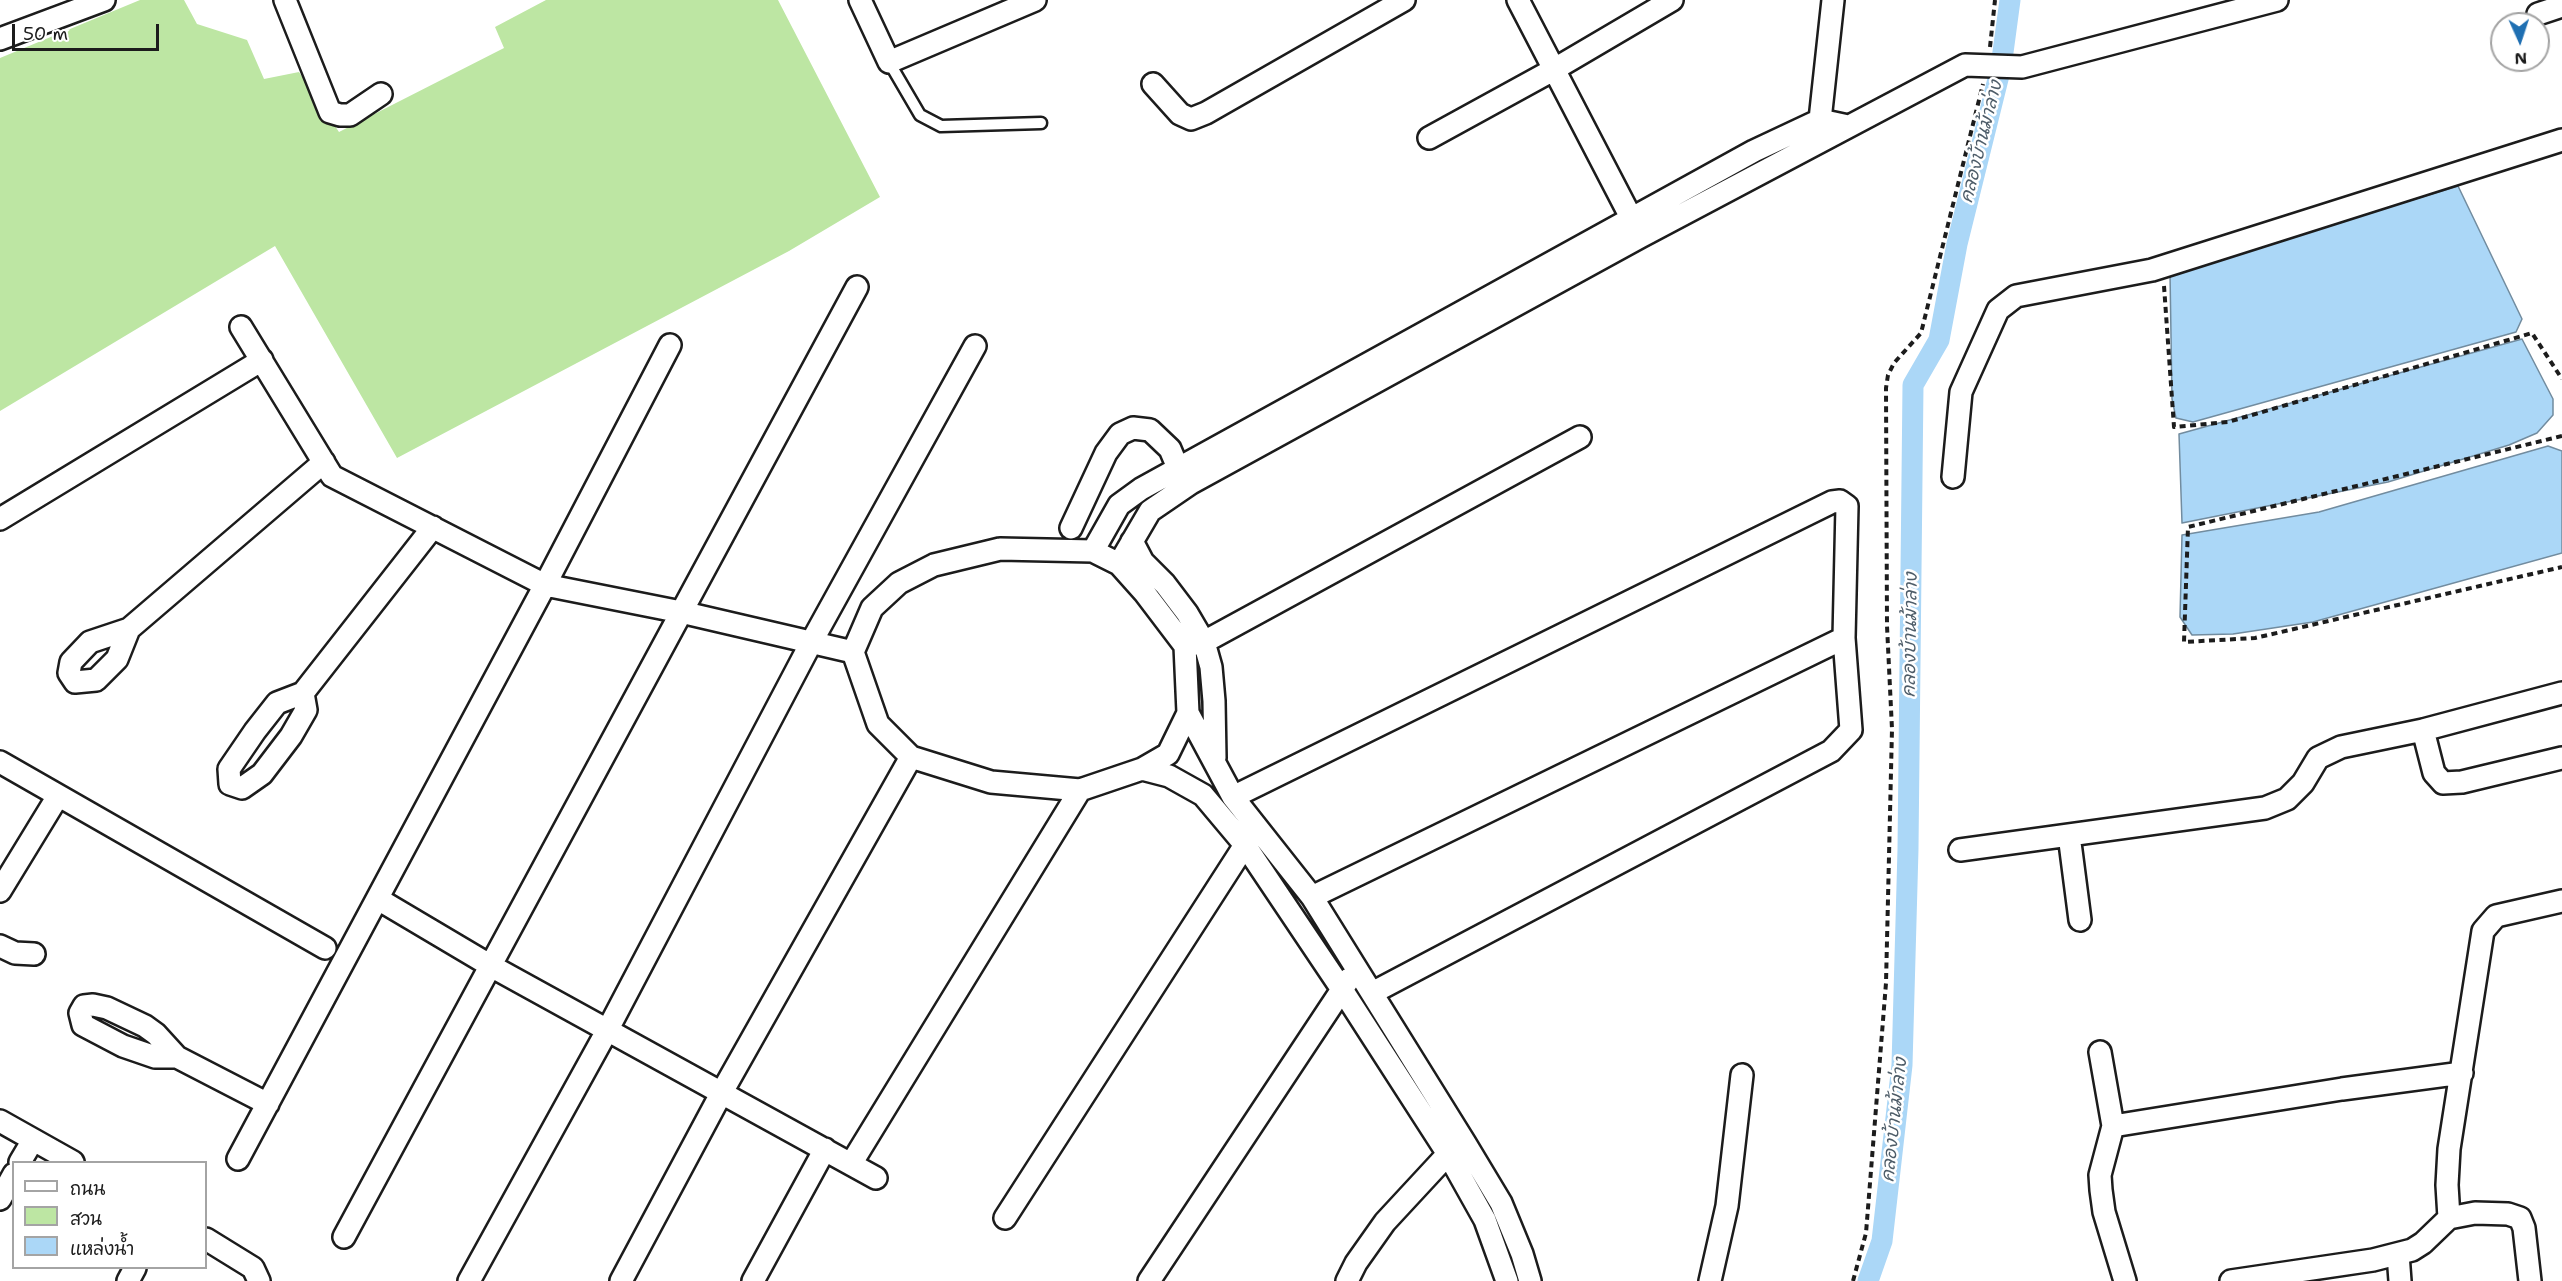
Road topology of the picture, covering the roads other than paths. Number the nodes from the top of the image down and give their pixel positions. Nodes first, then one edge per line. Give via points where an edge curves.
1 (104, 0) edge
2 (285, 0) edge
3 (860, 0) edge
4 (1035, 0) edge
5 (1404, 0) edge
6 (1518, 0) edge
7 (1672, 0) edge
8 (1833, 0) edge
9 (2277, 0) edge
10 (2562, 6) edge
11 (2544, 12) edge
12 (0, 39) edge
13 (889, 62) junction
14 (1553, 70) junction
15 (1154, 84) dead end
16 (381, 94) dead end
17 (1041, 123) dead end
18 (1821, 130) junction
19 (1429, 138) dead end
20 (2562, 140) edge
21 (1755, 151) junction
22 (1765, 171) junction
23 (1636, 228) junction
24 (857, 287) dead end
25 (242, 327) dead end
26 (670, 345) dead end
27 (975, 346) dead end
28 (262, 360) junction
29 (1580, 436) dead end
30 (324, 462) junction
31 (1184, 476) junction
32 (1953, 477) dead end
33 (0, 519) edge
34 (433, 527) junction
35 (1071, 528) dead end
36 (1132, 541) junction
37 (1093, 551) junction
38 (1119, 564) junction
39 (545, 585) junction
40 (681, 612) junction
41 (129, 629) dead end
42 (1844, 638) junction
43 (812, 641) junction
44 (1195, 644) junction
45 (854, 652) junction
46 (303, 693) dead end
47 (2562, 693) edge
48 (1188, 713) junction
49 (2423, 730) junction
50 (910, 757) junction
51 (2562, 758) edge
52 (1215, 759) junction
53 (0, 762) edge
54 (1142, 770) junction
55 (1080, 790) junction
56 (58, 796) junction
57 (1233, 797) junction
58 (2069, 835) junction
59 (1245, 845) junction
60 (1960, 850) dead end
61 (0, 891) edge
62 (1312, 897) junction
63 (378, 899) junction
64 (2562, 901) edge
65 (2080, 920) dead end
66 (0, 946) edge
67 (325, 948) dead end
68 (34, 954) dead end
69 (491, 966) junction
70 (1357, 969) junction
71 (1341, 988) junction
72 (1372, 993) junction
73 (608, 1029) junction
74 (2100, 1052) dead end
75 (177, 1057) dead end
76 (2462, 1073) junction
77 (1742, 1075) dead end
78 (722, 1092) junction
79 (268, 1104) junction
80 (0, 1121) edge
81 (2114, 1126) junction
82 (33, 1140) junction
83 (825, 1149) junction
84 (1448, 1154) junction
85 (238, 1159) dead end
86 (21, 1161) edge
87 (71, 1161) edge
88 (851, 1164) junction
89 (12, 1178) edge
90 (876, 1178) dead end
91 (0, 1199) edge
92 (1005, 1218) dead end
93 (2449, 1218) junction
94 (344, 1237) dead end
95 (207, 1240) edge
96 (2398, 1254) junction
97 (259, 1281) edge
98 (469, 1281) edge
99 (621, 1281) edge
100 (753, 1281) edge
101 (1149, 1281) edge
102 (1347, 1281) edge
103 (1507, 1281) edge
104 (1530, 1281) edge
105 (1710, 1281) edge
106 (2125, 1281) edge
107 (2231, 1281) edge
108 (2400, 1281) edge
109 (2530, 1281) edge

1 - 12 street
2 - 16 street via 330,112 350,115
3 - 13 street
4 - 13 street
5 - 15 street via 1191,119 1180,114
6 - 14 street
7 - 14 street
8 - 18 street
9 - 18 street via 2022,67 1965,65 1848,126
10 - 11 street
13 - 17 lane via 920,115 941,126
14 - 19 street
14 - 23 street
18 - 21 street
18 - 22 street
20 - 32 street via 2162,267 2016,296 1998,310 1961,392
21 - 22 street
21 - 23 street
22 - 23 street
23 - 31 street
24 - 40 street
25 - 28 street
26 - 39 street
27 - 43 street
28 - 30 street
28 - 33 street
29 - 44 street
30 - 34 street via 332,476
30 - 41 street
31 - 35 street via 1170,449 1150,430 1133,428 1120,434 1106,453
31 - 36 street via 1150,511
31 - 37 street via 1141,489 1119,505
34 - 39 street
34 - 46 street
36 - 38 street
36 - 44 street via 1143,562 1187,613
37 - 38 street
37 - 45 street via 1000,549 934,565 898,583 872,608
38 - 44 street
39 - 40 street
39 - 63 street
40 - 43 street
40 - 69 street
42 - 57 street via 1847,506 1840,501
42 - 62 street
42 - 72 street via 1851,730 1831,751
43 - 45 street
43 - 73 street
44 - 48 street
44 - 52 street via 1212,678
45 - 50 street via 878,724
47 - 49 street
48 - 52 street
48 - 54 street via 1168,754
49 - 51 street via 2434,773 2443,783
49 - 58 street via 2341,747 2318,758 2303,783 2287,799 2265,808
50 - 55 street via 991,782
50 - 78 street
52 - 57 street
53 - 56 street
54 - 55 street
54 - 59 street via 1169,776 1203,795
55 - 88 street
56 - 61 street
56 - 67 street
57 - 62 street
58 - 60 street
58 - 65 street
59 - 71 street
59 - 92 street
62 - 70 street
63 - 69 street
63 - 79 street
64 - 76 street via 2496,915 2488,923 2483,932
66 - 68 street via 15,954
69 - 73 street
69 - 94 street
70 - 71 street
70 - 72 street
71 - 84 street
71 - 101 street
72 - 104 street via 1501,1203
73 - 78 street
73 - 98 street
74 - 81 street
75 - 79 street
76 - 81 street
76 - 93 street via 2450,1149
77 - 105 street via 1727,1206
78 - 83 street
78 - 99 street
79 - 85 street
80 - 82 street
81 - 106 street via 2100,1175 2101,1190
82 - 86 street
82 - 87 street
83 - 88 street
83 - 100 street
84 - 102 street via 1385,1222
84 - 103 street via 1485,1220
88 - 90 street
89 - 91 street
93 - 96 street via 2423,1243
93 - 109 street via 2475,1213 2520,1218
95 - 97 street via 253,1268
96 - 107 street
96 - 108 street

